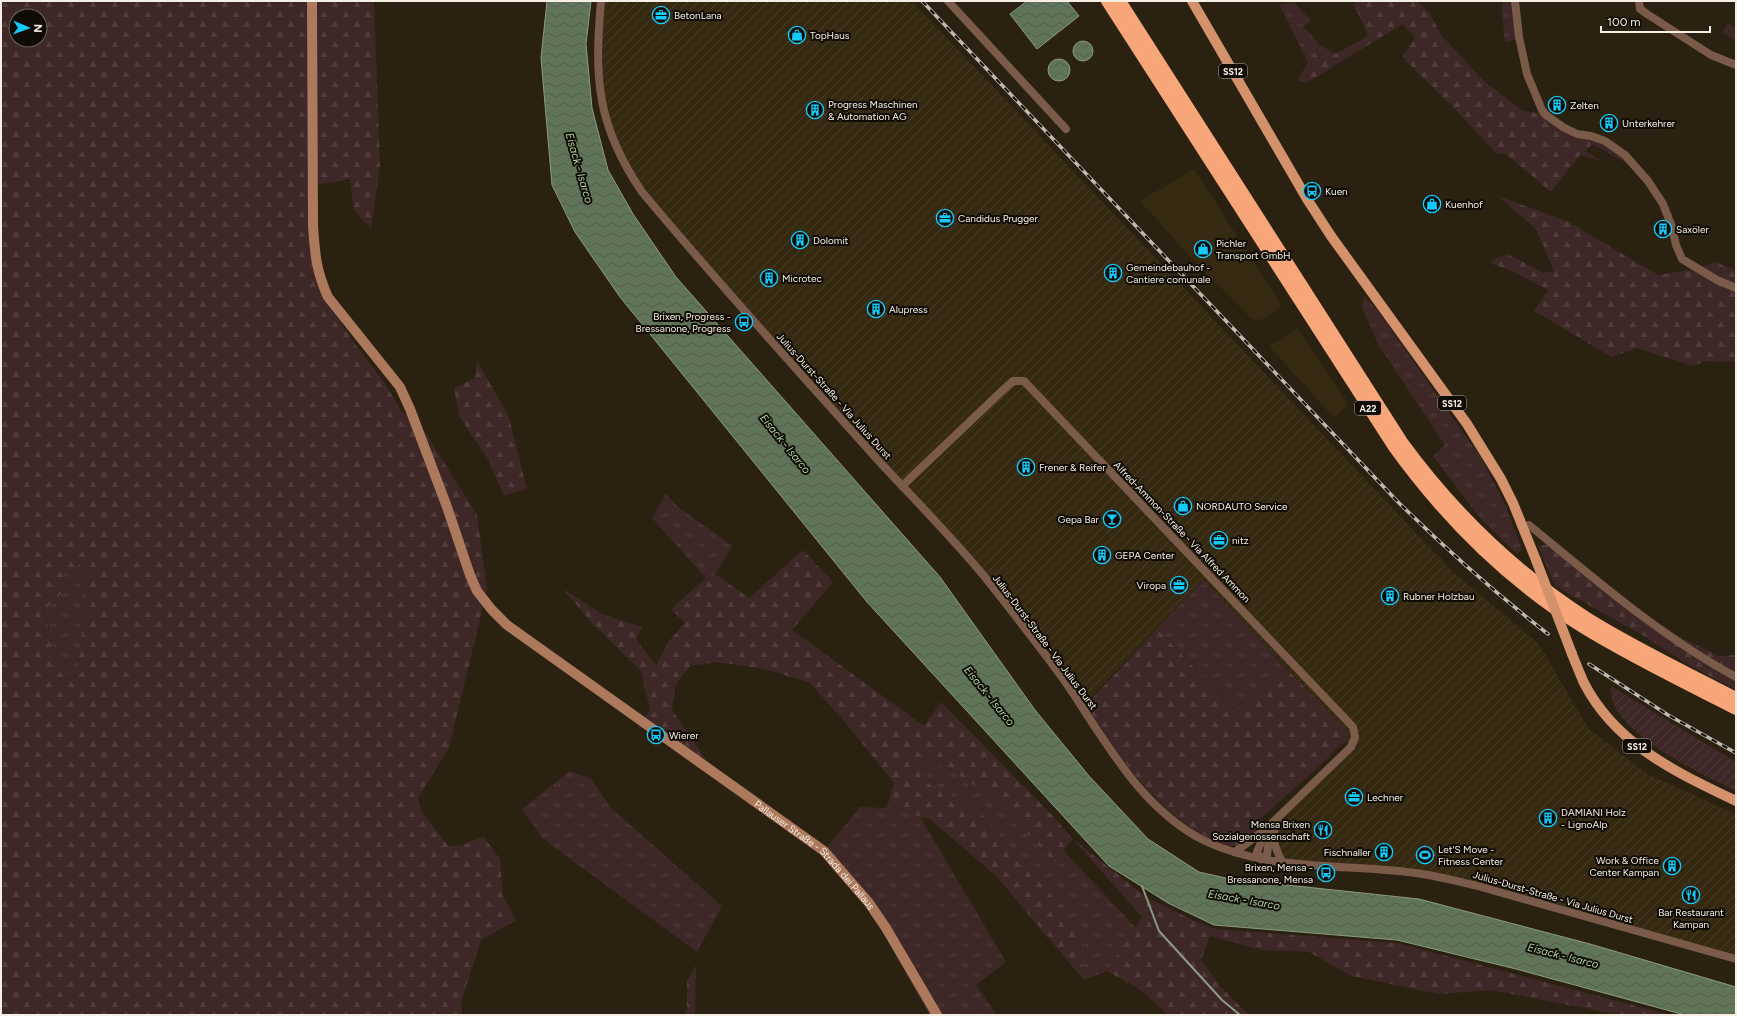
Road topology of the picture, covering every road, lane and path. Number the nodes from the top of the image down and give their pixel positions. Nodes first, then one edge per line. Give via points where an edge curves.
1 (312, 1) edge
2 (601, 1) edge
3 (948, 1) edge
4 (1107, 1) edge
5 (1120, 1) edge
6 (1192, 1) edge
7 (1515, 1) edge
8 (1639, 1) edge
9 (1736, 65) edge
10 (1066, 129) dead end
11 (1736, 288) edge
12 (902, 486) junction
13 (1523, 527) junction
14 (1736, 677) edge
15 (1736, 698) edge
16 (1736, 709) edge
17 (1736, 801) edge
18 (1270, 830) junction
19 (1235, 852) junction
20 (1261, 859) junction
21 (1283, 864) junction
22 (1736, 959) edge
23 (937, 1015) edge

1 - 23 street, Pallauser Straße - Strada dei Pallaus via 315,261 328,297 400,387 477,591 507,625 824,851 869,903
2 - 12 street, Julius-Durst-Straße - Via Julius Durst via 597,50 598,81 603,109 630,174 655,207 772,342
3 - 10 street
4 - 16 highway, A22 via 1390,441 1455,523 1498,563 1560,612 1607,641
5 - 15 highway, A22 via 1402,442 1442,493 1504,556 1565,603 1629,642
6 - 13 main road, SS12 via 1331,236 1486,453
7 - 11 street via 1527,74 1546,115 1577,134 1605,140 1625,155 1648,181 1663,204 1682,259
8 - 9 street via 1640,9 1647,14 1711,55
12 - 18 street, Alfred-Ammon-Straße - Via Alfred Ammon via 1002,391 1014,381 1024,381 1353,727 1355,737 1351,747 1277,819
12 - 19 street, Julius-Durst-Straße - Via Julius Durst via 1002,598 1063,679 1129,776 1154,804 1181,827
13 - 14 street via 1529,524 1648,622
13 - 17 main road, SS12, bridge via 1584,683 1610,720 1641,750 1676,772
18 - 19 street
18 - 20 street, Alfred-Ammon-Straße - Via Alfred Ammon via 1267,855
18 - 21 street, Alfred-Ammon-Straße - Via Alfred Ammon
19 - 20 street, Julius-Durst-Straße - Via Julius Durst
20 - 21 street, Julius-Durst-Straße - Via Julius Durst
21 - 22 street, Julius-Durst-Straße - Via Julius Durst via 1436,876

